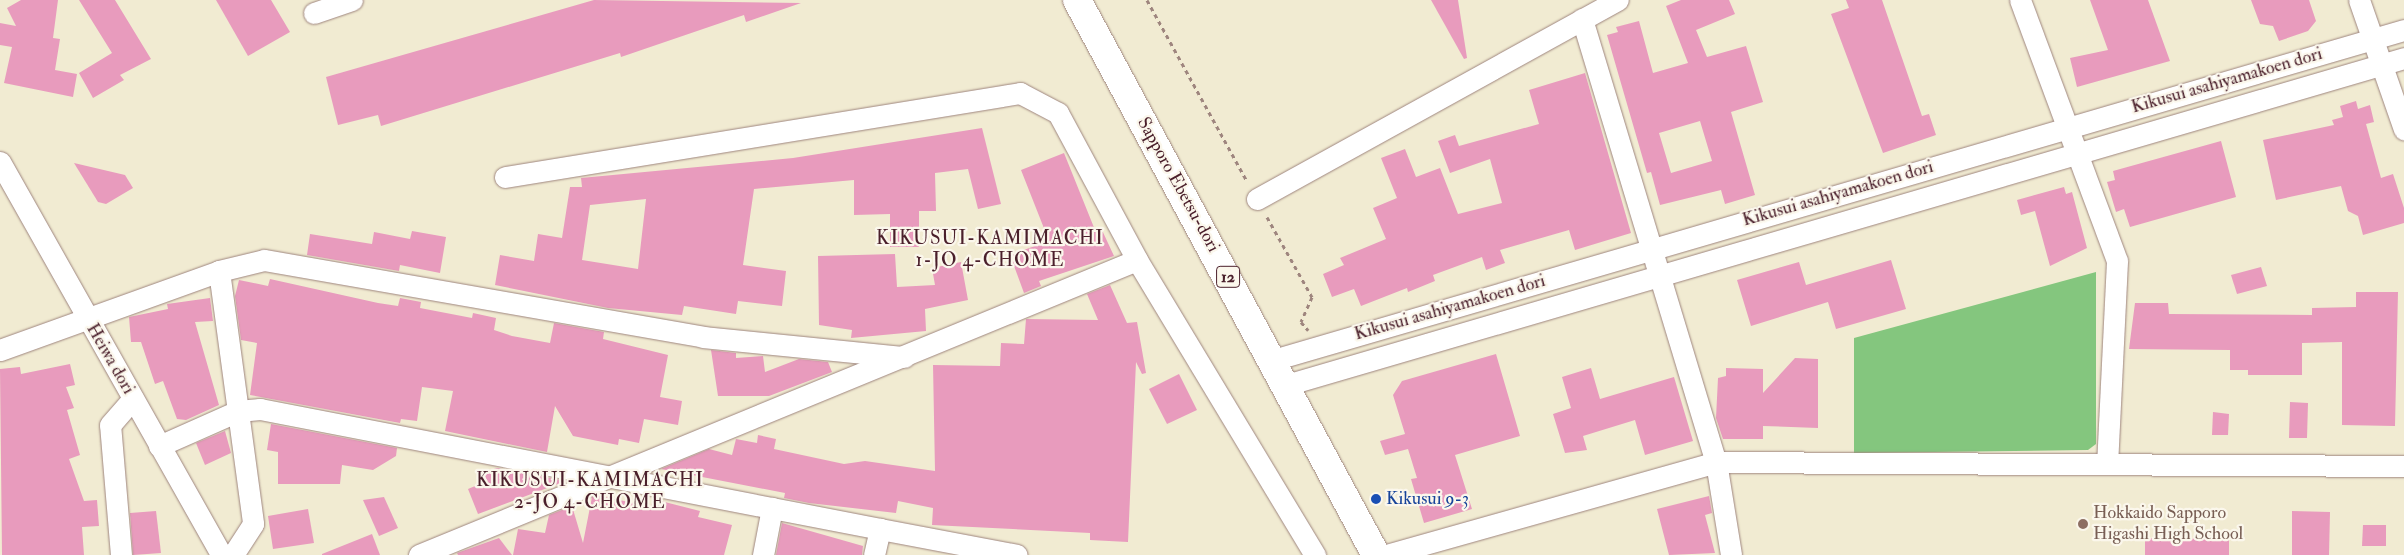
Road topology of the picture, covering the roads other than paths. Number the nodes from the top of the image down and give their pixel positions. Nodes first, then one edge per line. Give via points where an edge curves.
1 (352, 0) edge
2 (1077, 0) edge
3 (1618, 0) edge
4 (2020, 0) edge
5 (2359, 0) edge
6 (314, 13) dead end
7 (1582, 19) junction
8 (2404, 30) edge
9 (2373, 38) junction
10 (2404, 58) edge
11 (2382, 64) junction
12 (2068, 126) junction
13 (2404, 129) edge
14 (2078, 154) junction
15 (0, 162) edge
16 (505, 177) dead end
17 (1258, 199) road end
18 (1651, 248) junction
19 (1137, 260) junction
20 (219, 271) junction
21 (1659, 278) junction
22 (88, 320) junction
23 (0, 350) edge
24 (904, 357) junction
25 (1273, 360) junction
26 (1286, 385) junction
27 (133, 399) junction
28 (238, 411) junction
29 (159, 446) junction
30 (1716, 462) junction
31 (2107, 464) junction
32 (2404, 466) edge
33 (613, 476) junction
34 (772, 508) junction
35 (880, 529) junction
36 (426, 554) edge
37 (121, 555) edge
38 (221, 555) edge
39 (232, 555) edge
40 (764, 555) edge
41 (874, 555) edge
42 (1017, 555) edge
43 (1315, 555) edge
44 (1376, 555) edge
45 (1386, 555) edge
46 (1730, 555) edge

1 - 6 street
2 - 25 highway, Sapporo Ebetsu-dori / 12
3 - 7 street
4 - 12 street
5 - 9 street
7 - 17 street
7 - 18 street
8 - 9 street, Kikusui asahiyamakoen dori
9 - 11 street
9 - 12 street, Kikusui asahiyamakoen dori
10 - 11 street, Kikusui asahiyamakoen dori
11 - 13 street
11 - 14 street, Kikusui asahiyamakoen dori
12 - 14 street
12 - 18 street, Kikusui asahiyamakoen dori
14 - 21 street, Kikusui asahiyamakoen dori
14 - 31 street via 2117,261
15 - 22 street, Heiwa dori
16 - 19 street via 1020,92 1058,113
18 - 21 street
18 - 25 street, Kikusui asahiyamakoen dori
19 - 24 street
19 - 43 street
20 - 22 street
20 - 24 street via 264,260 703,337
20 - 28 street
21 - 26 street, Kikusui asahiyamakoen dori
21 - 30 street
22 - 23 street
22 - 27 street, Heiwa dori
24 - 33 street
25 - 26 highway, Sapporo Ebetsu-dori / 12
26 - 44 highway, Sapporo Ebetsu-dori / 12
27 - 29 street, Heiwa dori
27 - 37 street via 110,425
28 - 29 street
28 - 33 street via 260,409
28 - 39 street via 253,524
29 - 38 street, Heiwa dori
30 - 31 street
30 - 45 street
30 - 46 street
31 - 32 street
33 - 34 street
33 - 36 street
34 - 35 street
34 - 40 street
35 - 41 street
35 - 42 street

